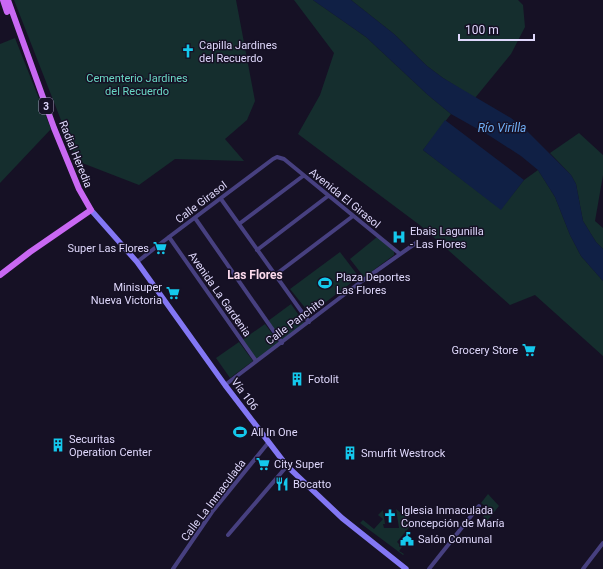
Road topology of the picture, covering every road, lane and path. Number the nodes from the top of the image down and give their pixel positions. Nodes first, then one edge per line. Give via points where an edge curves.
1 (3, 0) edge
2 (8, 0) edge
3 (53, 124) junction
4 (277, 157) joint
5 (303, 176) junction
6 (328, 196) junction
7 (220, 199) junction
8 (91, 210) junction
9 (353, 216) junction
10 (195, 218) junction
11 (239, 224) junction
12 (169, 237) junction
13 (416, 244) dead end
14 (257, 250) junction
15 (400, 254) junction
16 (137, 262) junction
17 (0, 275) edge
18 (275, 275) junction
19 (309, 322) junction
20 (282, 343) junction
21 (256, 361) junction
22 (225, 386) junction
23 (268, 442) junction
24 (287, 466) junction
25 (480, 506) dead end
26 (228, 535) dead end
27 (603, 543) edge
28 (173, 569) edge
29 (406, 569) edge
30 (429, 569) edge
31 (583, 569) edge

1 - 3 main road
2 - 3 main road, Radial Heredia / 3
3 - 8 main road, Radial Heredia / 3 via 78,189
4 - 5 street, Avenida El Girasol via 284,159
4 - 7 street, Calle Girasol
5 - 6 street, Avenida El Girasol
5 - 11 street
6 - 9 street, Avenida El Girasol
6 - 14 street
7 - 10 street, Calle Girasol
7 - 11 street
8 - 16 main road, Vía 106
8 - 17 main road
9 - 15 street, Avenida El Girasol
9 - 18 street
10 - 12 street, Calle Girasol
10 - 20 street
11 - 14 street
12 - 16 street, Calle Girasol
12 - 21 street, Avenida La Gardenia
13 - 15 street, Calle Panchito
14 - 18 street
15 - 19 street, Calle Panchito
16 - 22 main road, Vía 106
18 - 19 street
19 - 20 street, Calle Panchito
20 - 21 street, Calle Panchito
21 - 22 street, Calle Panchito
22 - 23 main road, Vía 106
23 - 24 main road, Vía 106
23 - 28 street, Calle La Inmaculada via 212,512
24 - 26 street
24 - 29 main road, Vía 106 via 342,518
25 - 30 street
27 - 31 street

